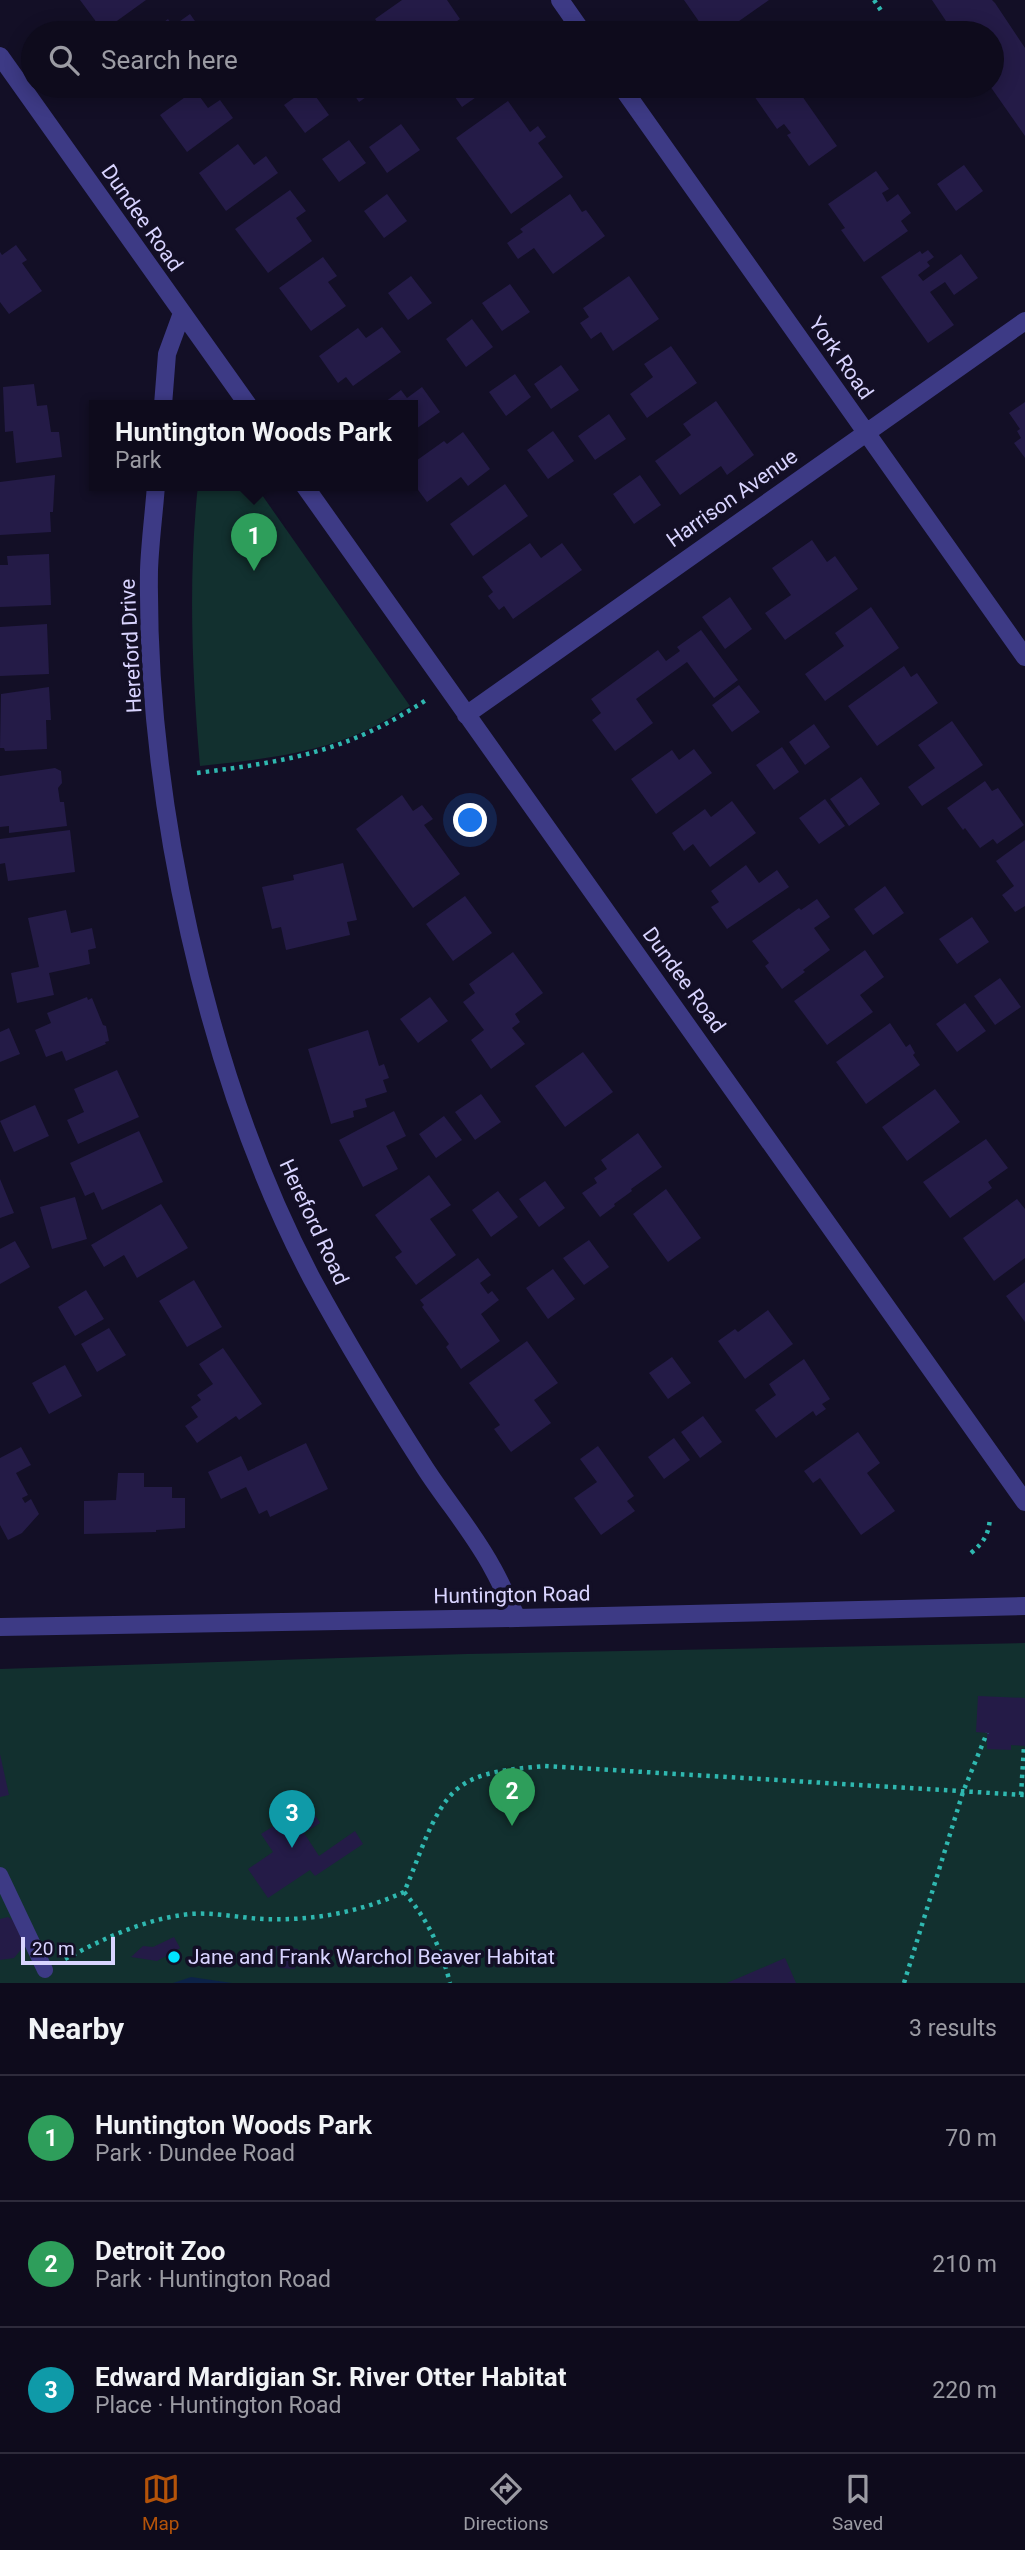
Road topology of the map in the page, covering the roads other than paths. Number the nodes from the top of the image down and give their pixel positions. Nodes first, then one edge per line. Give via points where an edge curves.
1 (560, 0) edge
2 (575, 21) edge
3 (0, 57) edge
4 (21, 87) edge
5 (29, 98) edge
6 (629, 98) edge
7 (182, 313) junction
8 (1025, 321) edge
9 (163, 400) edge
10 (244, 400) edge
11 (865, 433) junction
12 (156, 491) edge
13 (308, 491) edge
14 (1025, 657) edge
15 (467, 715) junction
16 (166, 805) joint
17 (1025, 1502) edge
18 (1025, 1606) edge
19 (517, 1618) junction
20 (0, 1627) edge
21 (0, 1875) edge
22 (45, 1970) road end

1 - 2 street
3 - 4 street, Dundee Road
5 - 7 street, Dundee Road
6 - 11 street, York Road
7 - 9 street via 167,354
7 - 10 street, Dundee Road
8 - 11 street, Harrison Avenue
11 - 14 street, York Road
11 - 15 street, Harrison Avenue
12 - 16 street, Hereford Drive via 150,607
13 - 15 street, Dundee Road
15 - 17 street, Dundee Road
16 - 19 street, Hereford Road via 209,1009 277,1205 369,1379 493,1567
18 - 19 street, Huntington Road
19 - 20 street, Huntington Road
21 - 22 lane

